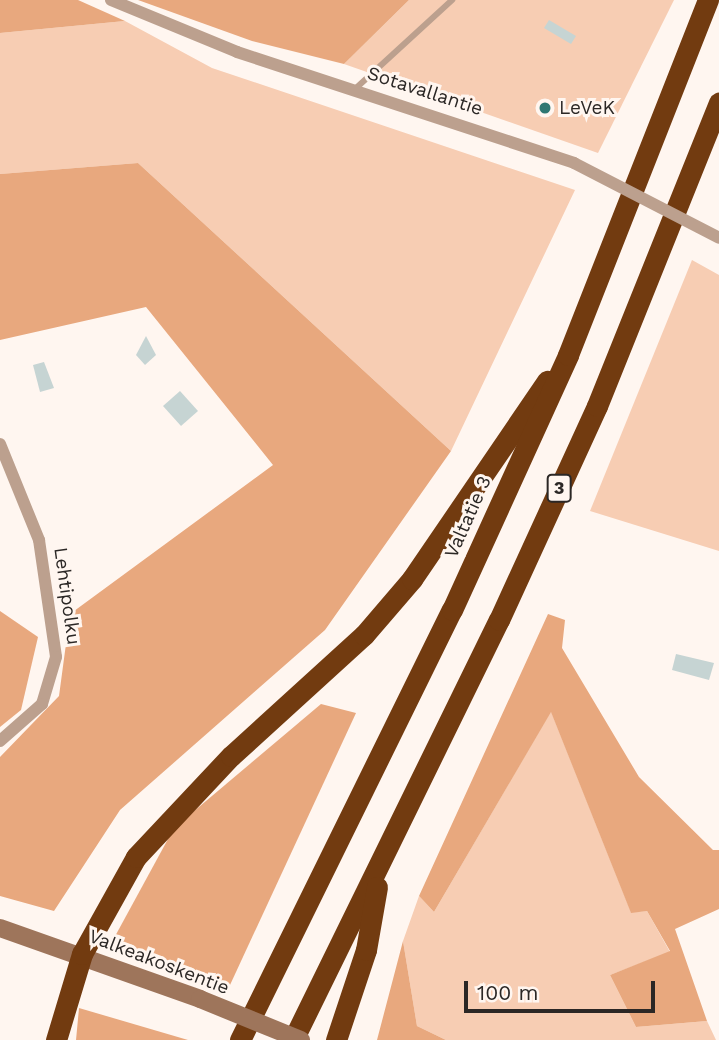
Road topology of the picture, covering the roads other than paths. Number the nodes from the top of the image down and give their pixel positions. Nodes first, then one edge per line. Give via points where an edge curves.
1 (111, 0) edge
2 (452, 0) edge
3 (708, 0) edge
4 (355, 89) junction
5 (719, 103) edge
6 (719, 238) edge
7 (568, 355) junction
8 (0, 444) edge
9 (0, 741) edge
10 (380, 865) junction
11 (0, 928) edge
12 (82, 954) junction
13 (56, 1040) edge
14 (240, 1040) edge
15 (293, 1040) edge
16 (301, 1040) edge
17 (336, 1040) edge

1 - 4 street, Sotavallantie via 237,52
2 - 4 lane
3 - 7 highway, Valtatie 3
4 - 6 street, Sotavallantie, bridge via 573,163
5 - 10 highway, 3 via 591,418
7 - 12 highway via 518,418 412,579 310,688 181,804 136,856
7 - 14 highway, Valtatie 3 via 452,610
8 - 9 street, Lehtipolku via 39,540 56,657 42,704
10 - 15 highway, 3
10 - 17 highway via 366,950
11 - 12 street, Valkeakoskentie
12 - 13 highway
12 - 16 street, Valkeakoskentie, bridge

